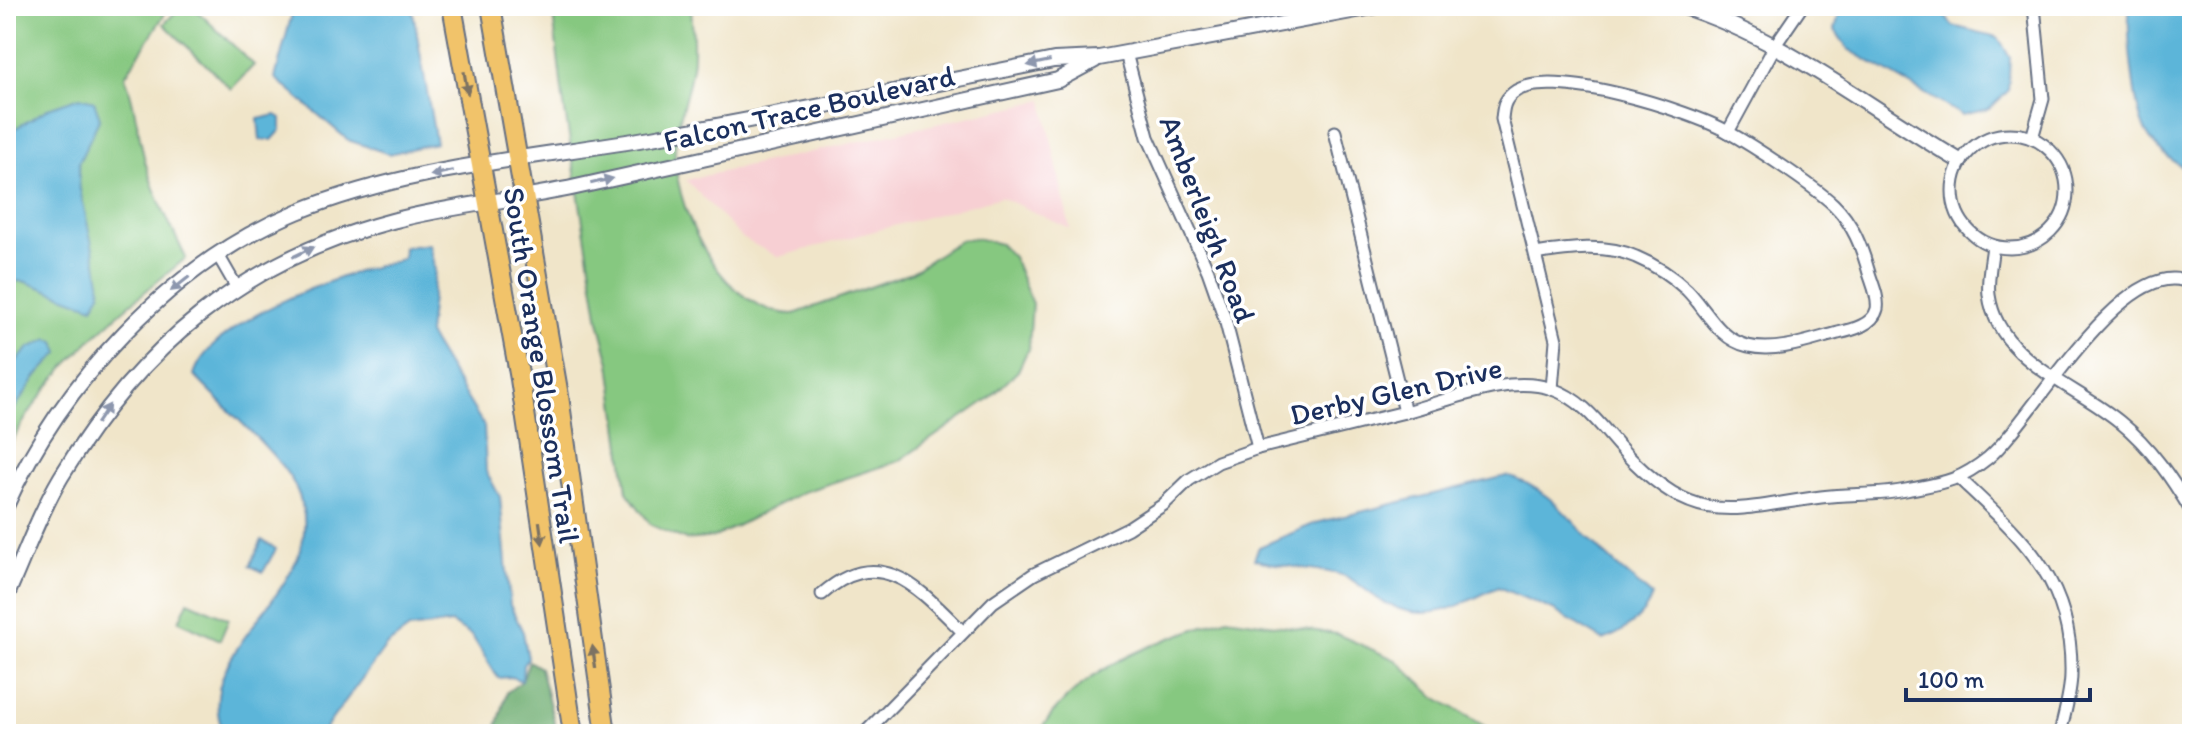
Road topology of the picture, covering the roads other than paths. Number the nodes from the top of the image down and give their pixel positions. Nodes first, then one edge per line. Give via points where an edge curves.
1 (452, 6) edge
2 (491, 6) edge
3 (1378, 6) edge
4 (1681, 6) edge
5 (1802, 6) edge
6 (2034, 6) edge
7 (1776, 44) junction
8 (1126, 53) junction
9 (1099, 58) junction
10 (1335, 132) dead end
11 (1728, 132) junction
12 (2032, 138) junction
13 (519, 161) junction
14 (1960, 161) junction
15 (481, 166) junction
16 (525, 197) junction
17 (489, 203) junction
18 (1993, 246) junction
19 (1535, 254) junction
20 (218, 255) junction
21 (2192, 284) edge
22 (237, 288) junction
23 (2056, 377) junction
24 (1552, 389) junction
25 (1405, 412) junction
26 (1258, 448) junction
27 (1960, 479) junction
28 (6, 506) edge
29 (2192, 512) edge
30 (822, 594) dead end
31 (6, 597) edge
32 (963, 632) junction
33 (573, 734) edge
34 (606, 734) edge
35 (864, 734) edge
36 (2060, 734) edge

1 -> 15 main road, South Orange Blossom Trail
2 - 13 main road, South Orange Blossom Trail
3 - 8 street, Falcon Trace Boulevard
4 - 7 street
5 - 7 street
6 - 12 street via 2043,99
7 - 11 street
7 - 14 street
8 - 9 street, Falcon Trace Boulevard
8 - 26 street, Amberleigh Road via 1143,139 1221,307
9 -> 13 street, Falcon Trace Boulevard via 1054,60
16 -> 9 street, Falcon Trace Boulevard via 1058,80
10 - 25 street
11 - 19 street via 1617,92 1530,85 1514,91 1504,103 1502,119
11 - 19 street via 1833,204 1850,225 1863,249 1876,297 1870,320 1856,329 1776,347 1748,346 1724,335 1664,271 1634,256 1573,248
12 - 14 street via 1987,138
12 - 18 street via 2057,156 2068,199 2056,227 2040,239 2017,247
13 - 15 street, Falcon Trace Boulevard
13 - 16 main road, South Orange Blossom Trail
14 - 18 street via 1954,202 1974,237
15 - 17 main road, South Orange Blossom Trail
15 -> 20 street, Falcon Trace Boulevard via 342,196 295,213
16 - 17 street, Falcon Trace Boulevard
34 -> 16 main road, South Orange Blossom Trail
22 -> 17 street, Falcon Trace Boulevard via 312,247 353,232
17 -> 33 main road, South Orange Blossom Trail
18 - 23 street via 1988,293 1996,323 2015,350
19 - 24 street via 1556,340
20 - 22 street
20 -> 28 street, Falcon Trace Boulevard via 113,344 65,404
21 - 23 street, Derby Glen Drive via 2157,279 2145,287 2097,325
31 -> 22 street, Falcon Trace Boulevard via 60,479 118,391 169,339
23 - 27 street, Derby Glen Drive via 1992,455
23 - 29 street via 2121,422 2163,465
24 - 25 street, Derby Glen Drive via 1508,386
24 - 27 street, Derby Glen Drive via 1584,406 1660,488 1708,509 1757,509
25 - 26 street, Derby Glen Drive
26 - 32 street, Derby Glen Drive via 1218,462 1128,528 1034,574 993,602
27 - 36 street via 2027,543 2058,598 2069,637 2071,676
30 - 32 street via 839,580 885,571 915,586
32 - 35 street, Derby Glen Drive

